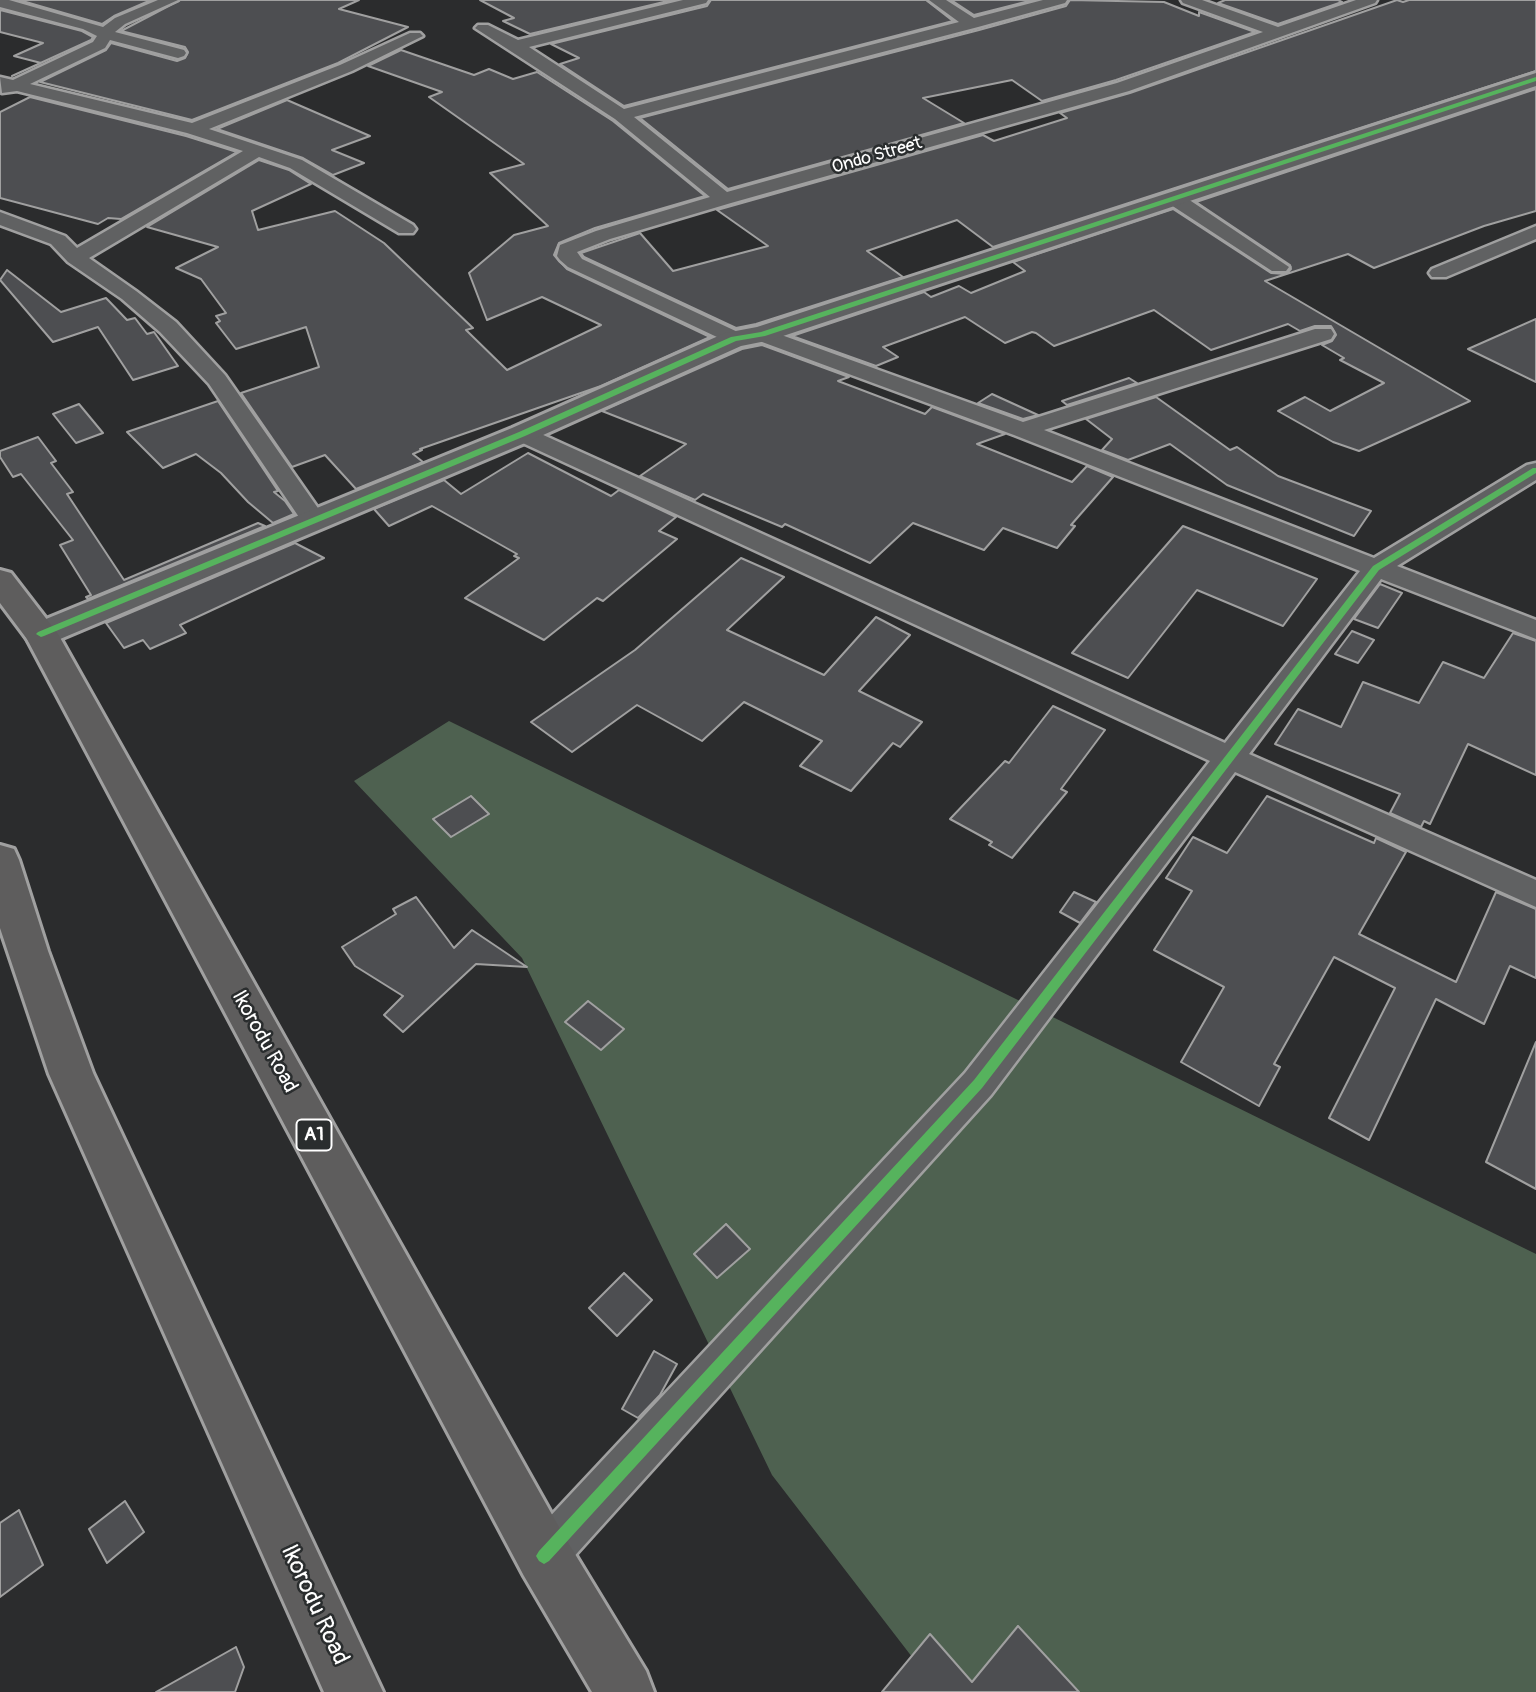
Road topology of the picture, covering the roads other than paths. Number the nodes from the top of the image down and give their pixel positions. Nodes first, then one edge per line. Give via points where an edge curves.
1 (171, 0) edge
2 (701, 0) edge
3 (936, 0) edge
4 (1060, 0) edge
5 (1188, 0) edge
6 (1370, 0) edge
7 (0, 2) edge
8 (973, 24) junction
9 (483, 28) dead end
10 (1276, 32) junction
11 (104, 34) junction
12 (415, 36) dead end
13 (516, 45) junction
14 (178, 53) dead end
15 (1536, 79) edge
16 (5, 87) edge
17 (621, 115) junction
18 (193, 129) junction
19 (256, 151) junction
20 (724, 199) junction
21 (1175, 199) junction
22 (0, 218) edge
23 (406, 229) dead end
24 (1536, 232) edge
25 (75, 258) junction
26 (1279, 267) dead end
27 (1439, 273) dead end
28 (762, 334) junction
29 (1323, 334) dead end
30 (734, 339) junction
31 (1022, 430) junction
32 (523, 434) junction
33 (1536, 470) edge
34 (314, 520) junction
35 (1376, 568) junction
36 (0, 580) edge
37 (1536, 630) edge
38 (41, 634) junction
39 (1229, 758) junction
40 (0, 860) edge
41 (1536, 894) edge
42 (544, 1556) junction
43 (354, 1692) edge
44 (625, 1692) edge

1 - 11 street via 120,21
2 - 13 street
3 - 8 street
4 - 8 street
5 - 10 street
6 - 10 street, Ondo Street
7 - 11 street
8 - 17 street
9 - 13 street
10 - 20 street, Ondo Street via 1124,87
11 - 14 street
11 - 16 street via 104,41 88,52
12 - 18 street
13 - 17 street
15 - 21 street
16 - 18 street
17 - 20 street
18 - 19 street
19 - 23 street via 296,164
19 - 25 street
20 - 30 street, Ondo Street via 584,241 567,248 567,256
21 - 26 street
21 - 28 street
22 - 25 street via 58,240
24 - 27 street
25 - 34 street via 168,327 217,380
28 - 30 street
28 - 31 street
29 - 31 street
30 - 32 street
31 - 35 street
32 - 34 street
32 - 39 street
33 - 35 street
34 - 38 street
35 - 37 street
35 - 39 street
36 - 38 highway, Ikorodu Road / A1
38 - 42 highway, Ikorodu Road / A1
39 - 41 street
39 - 42 street via 978,1084
40 - 43 highway, Ikorodu Road via 71,1074
42 - 44 highway, Ikorodu Road / A1

